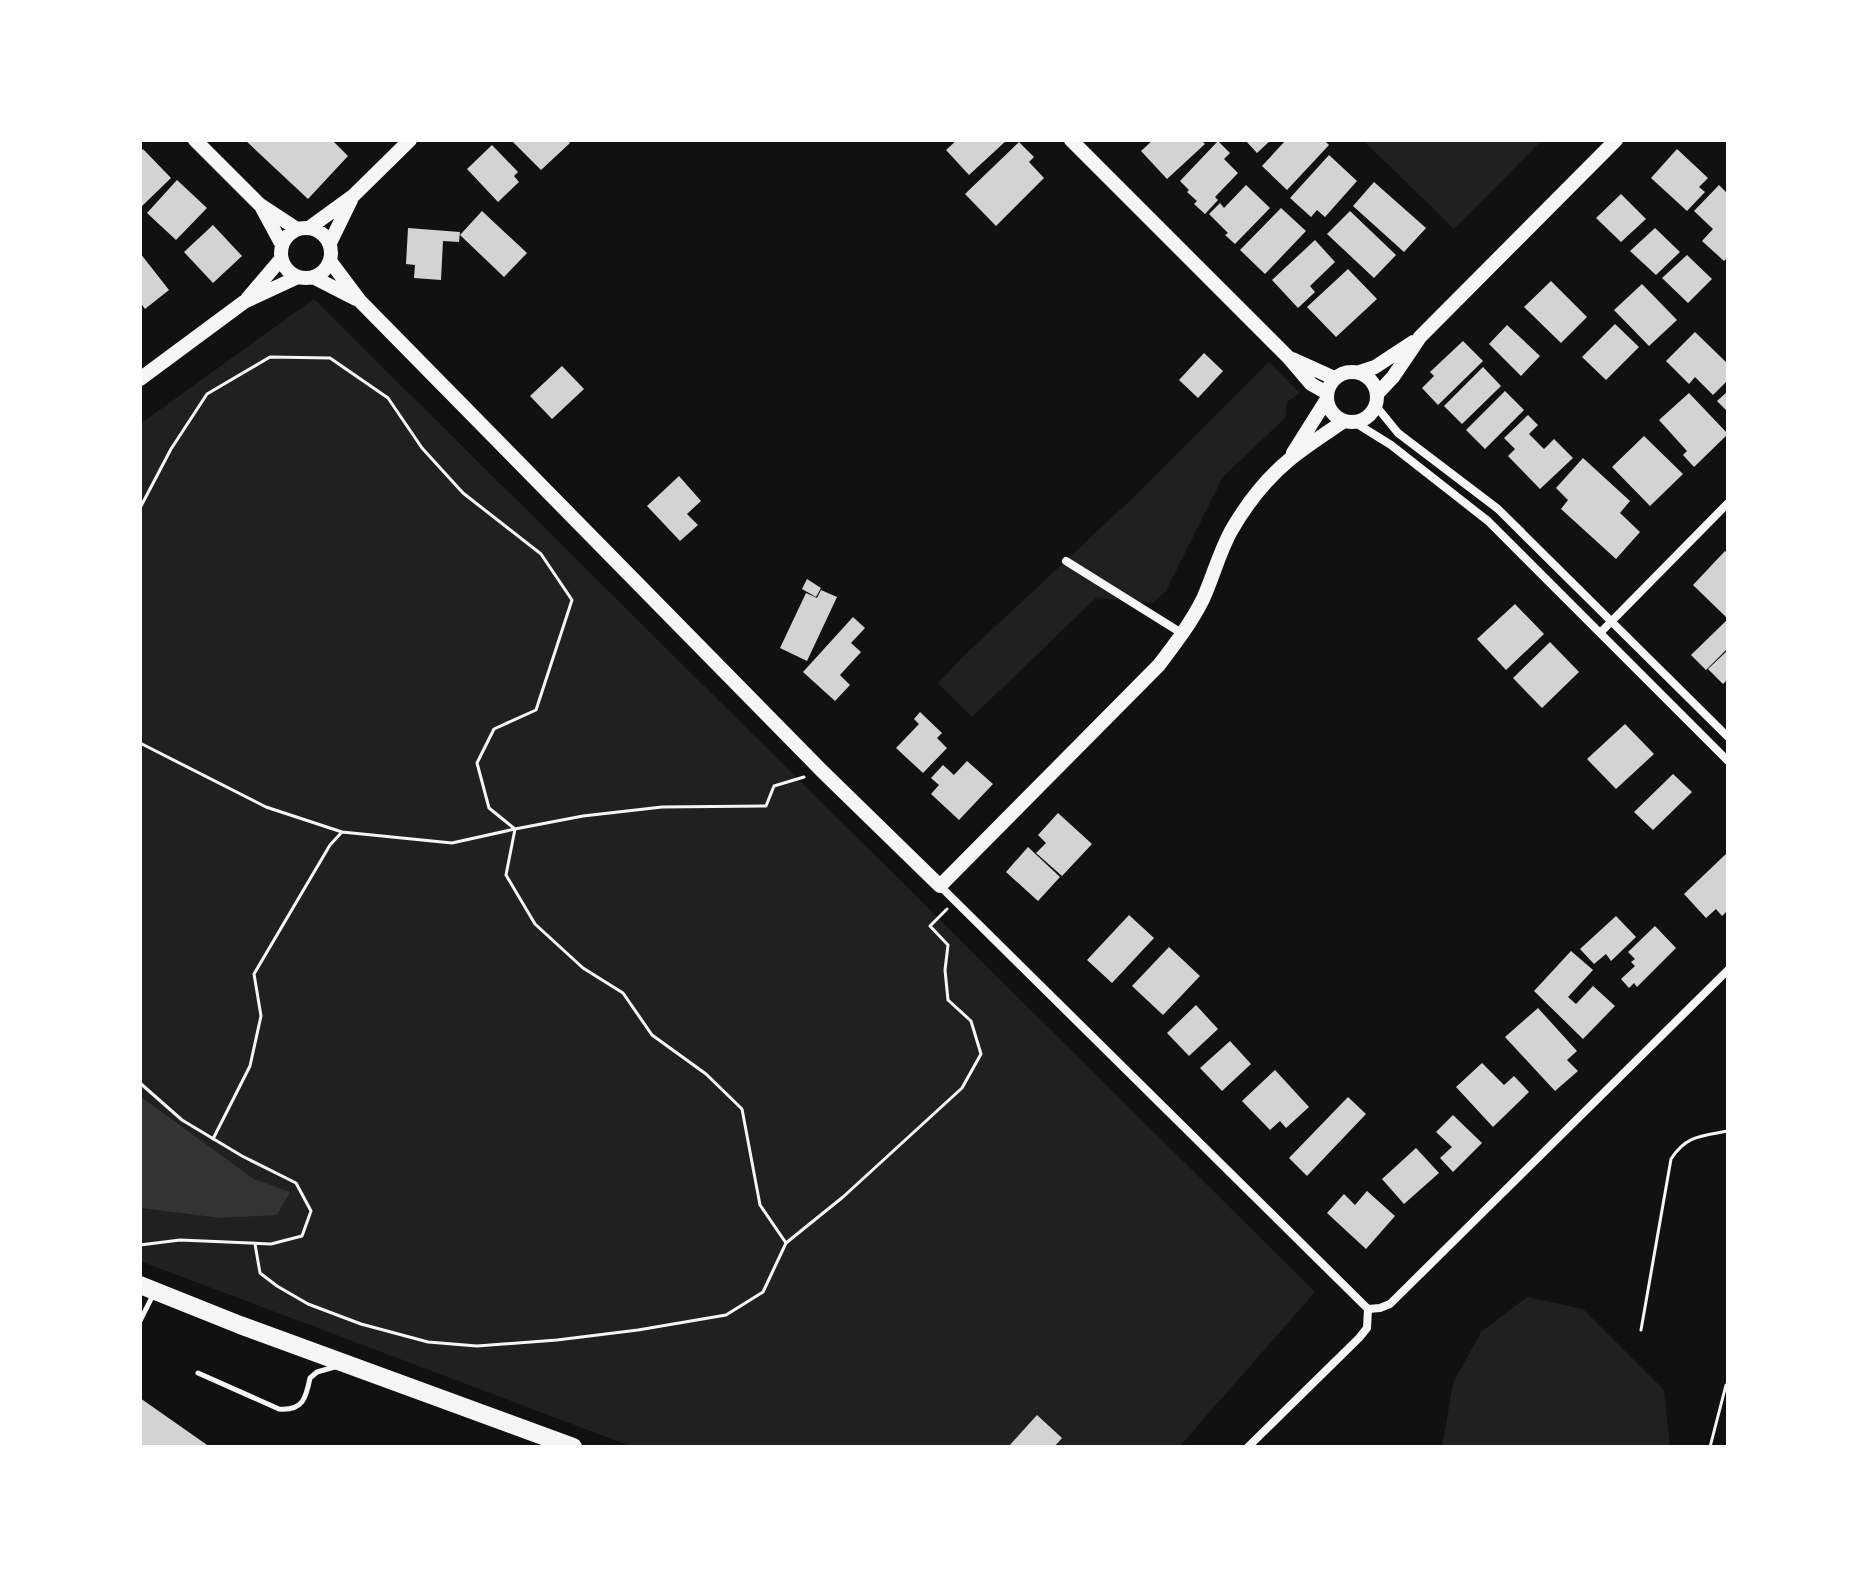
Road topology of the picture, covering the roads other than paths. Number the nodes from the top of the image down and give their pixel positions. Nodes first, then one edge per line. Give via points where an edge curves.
1 (195, 140) edge
2 (410, 140) edge
3 (1071, 140) edge
4 (1616, 140) edge
5 (353, 196) junction
6 (259, 204) junction
7 (303, 228) junction
8 (330, 243) junction
9 (282, 252) junction
10 (330, 261) junction
11 (298, 277) junction
12 (313, 277) junction
13 (360, 301) junction
14 (244, 302) junction
15 (1420, 337) junction
16 (1288, 357) junction
17 (1360, 372) junction
18 (1334, 378) junction
19 (140, 379) edge
20 (1327, 396) junction
21 (1377, 399) junction
22 (1349, 422) junction
23 (1288, 460) junction
24 (1728, 503) edge
25 (1066, 561) dead end
26 (1611, 621) junction
27 (1600, 633) junction
28 (1183, 634) junction
29 (1728, 737) edge
30 (1728, 761) edge
31 (940, 886) junction
32 (1728, 970) edge
33 (148, 1288) edge
34 (1368, 1309) junction
35 (140, 1321) edge
36 (348, 1364) junction
37 (198, 1373) dead end
38 (573, 1447) edge
39 (1248, 1447) edge

1 - 6 street
2 - 5 street
3 - 16 street
4 - 15 street
5 - 7 street
5 - 8 street
6 - 7 street
6 - 9 street
7 - 8 street via 322,233
7 - 9 street via 288,235
8 - 10 street
9 - 11 street via 290,273
9 - 14 street
10 - 12 street
10 - 13 street
11 - 12 street
11 - 14 street
12 - 13 street
13 - 31 street
14 - 19 street
15 - 17 street
15 - 21 street
16 - 18 street
16 - 20 street
17 - 18 street
17 - 21 street via 1372,380
18 - 20 street
20 - 22 street via 1332,412
20 - 23 street
21 - 22 street via 1367,417
21 - 26 street via 1398,433 1498,509
22 - 23 street
22 - 27 street via 1391,445 1488,521
23 - 28 street via 1232,530
24 - 26 street
25 - 28 street
26 - 27 street
26 - 29 street
27 - 30 street
28 - 31 street via 1159,665
31 - 34 street
32 - 34 street via 1390,1304
33 - 35 lane
33 - 36 main road
34 - 39 street via 1367,1328 1359,1338
36 - 37 lane via 317,1372 300,1405 288,1410
36 - 38 main road

